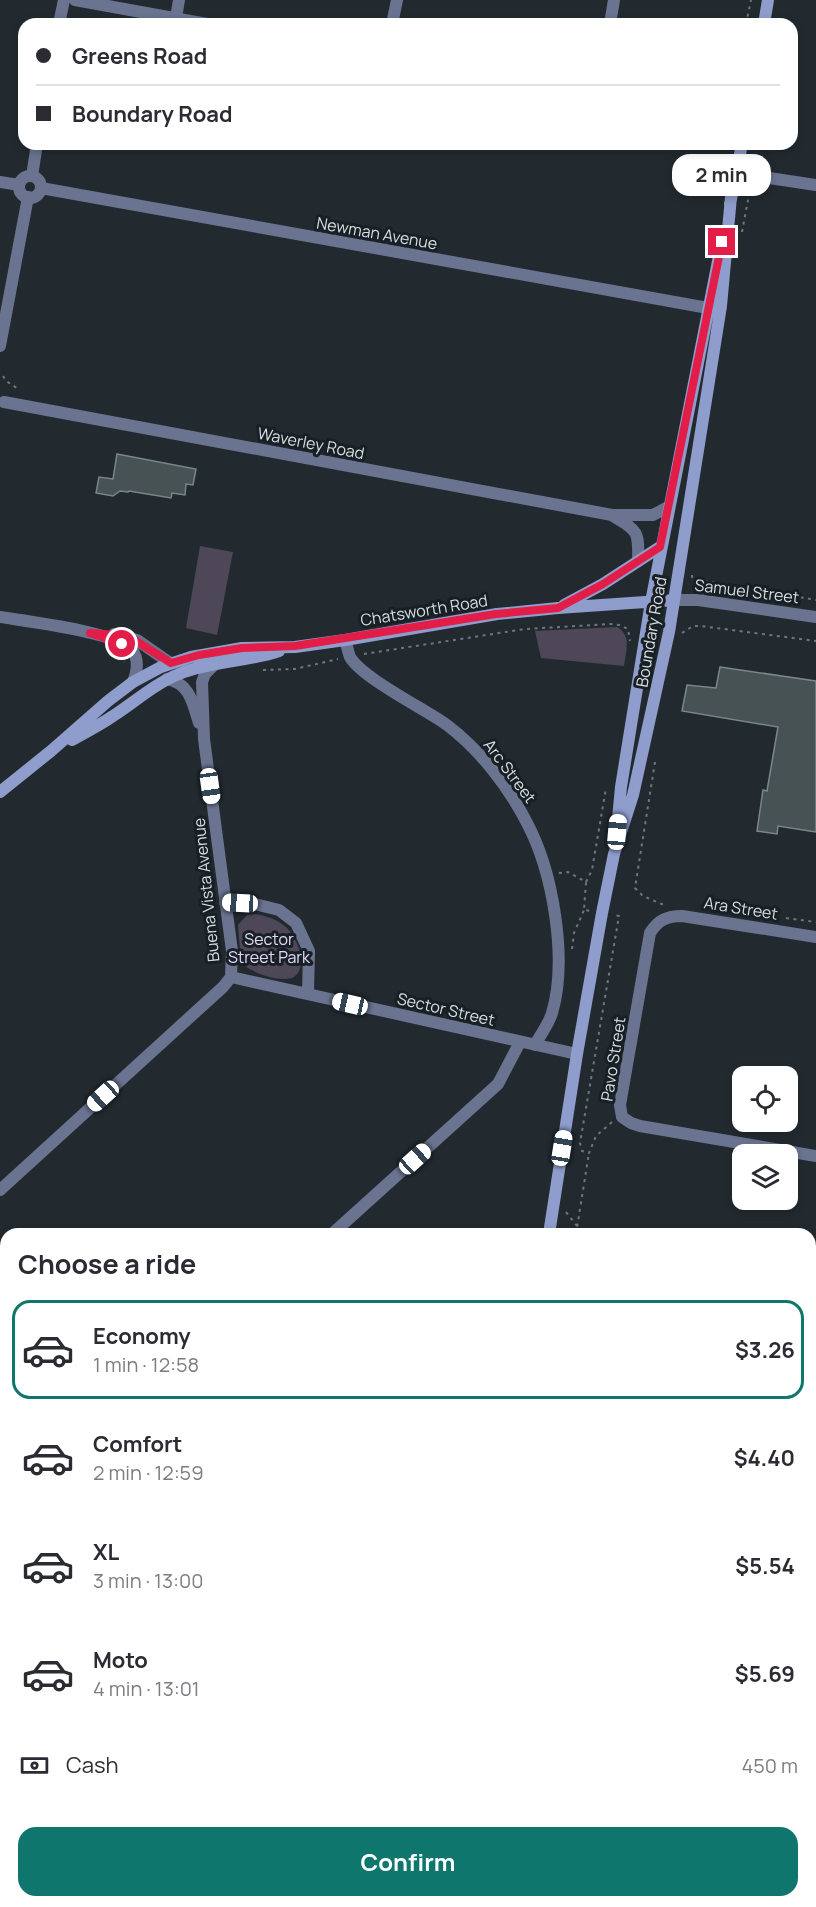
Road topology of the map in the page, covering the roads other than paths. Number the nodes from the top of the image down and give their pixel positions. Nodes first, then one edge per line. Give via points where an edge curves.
1 (64, 0) edge
2 (75, 0) edge
3 (179, 0) edge
4 (397, 0) edge
5 (614, 0) edge
6 (768, 0) edge
7 (60, 18) edge
8 (176, 18) joint
9 (393, 18) edge
10 (611, 18) edge
11 (765, 18) edge
12 (37, 150) edge
13 (741, 150) edge
14 (736, 172) junction
15 (32, 176) junction
16 (0, 182) edge
17 (19, 185) junction
18 (816, 185) edge
19 (41, 188) junction
20 (28, 197) junction
21 (731, 197) junction
22 (708, 308) junction
23 (0, 346) edge
24 (1, 401) edge
25 (668, 507) junction
26 (612, 515) junction
27 (660, 547) junction
28 (638, 561) junction
29 (674, 600) junction
30 (651, 602) junction
31 (558, 608) junction
32 (0, 617) edge
33 (816, 617) edge
34 (90, 633) junction
35 (345, 640) junction
36 (295, 646) junction
37 (171, 663) junction
38 (215, 664) junction
39 (167, 679) junction
40 (133, 682) junction
41 (204, 739) junction
42 (51, 751) junction
43 (0, 792) edge
44 (615, 854) junction
45 (225, 903) junction
46 (661, 920) joint
47 (816, 937) edge
48 (231, 977) junction
49 (308, 994) junction
50 (520, 1042) junction
51 (535, 1045) junction
52 (577, 1054) junction
53 (816, 1156) edge
54 (0, 1190) edge
55 (339, 1228) edge
56 (550, 1228) edge

1 - 7 street
2 - 8 street
3 - 8 street
4 - 9 street
5 - 10 street
6 - 11 main road
12 - 15 street
13 - 14 main road, Boundary Road
14 - 18 street
14 - 21 main road, Boundary Road
15 - 17 street
15 - 19 street
16 - 17 street
17 - 20 street via 21,193
19 - 20 street via 36,196
19 - 22 street, Newman Avenue
20 - 23 street
21 - 22 main road, Boundary Road
21 - 29 main road, Boundary Road via 720,306
22 - 25 main road, Boundary Road
24 - 26 street, Waverley Road
25 - 26 street, Waverley Road via 653,514
25 - 27 main road, Boundary Road
26 - 28 street, Waverley Road via 633,528 639,539
27 - 28 main road, Chatsworth Road
27 - 30 main road, Boundary Road
28 - 31 main road, Chatsworth Road
29 - 30 main road, Chatsworth Road
29 - 33 street, Samuel Street
29 - 44 main road, Boundary Road via 636,783
30 - 31 main road, Chatsworth Road
30 - 44 main road, Boundary Road via 621,787
31 - 35 main road, Chatsworth Road via 496,614
32 - 34 street
34 - 37 street via 133,639
34 - 40 street via 130,649 137,669
35 - 36 main road, Chatsworth Road
35 - 51 street, Arc Street via 356,664 465,740 513,798 528,825 546,876 559,954 552,1015
36 - 37 main road, Chatsworth Road via 242,648
36 - 38 main road, Chatsworth Road
37 - 40 main road, Chatsworth Road
38 - 39 main road, Chatsworth Road
38 - 41 street, Buena Vista Avenue via 202,681
39 - 41 street, Buena Vista Avenue via 187,690
39 - 42 main road, Chatsworth Road
40 - 42 main road, Chatsworth Road
41 - 45 street, Buena Vista Avenue
42 - 43 main road, Chatsworth Road
44 - 52 main road, Boundary Road
45 - 48 street, Buena Vista Avenue via 232,951
45 - 49 street via 279,910 296,923 309,951
46 - 47 street, Ara Street via 682,916
46 - 53 street, Pavo Street via 650,933 620,1105 622,1117 640,1126
48 - 49 street, Sector Street
48 - 54 street, Buena Vista Avenue
49 - 50 street, Sector Street
50 - 51 street, Sector Street
50 - 55 street via 498,1084
51 - 52 street, Sector Street
52 - 56 main road, Boundary Road

